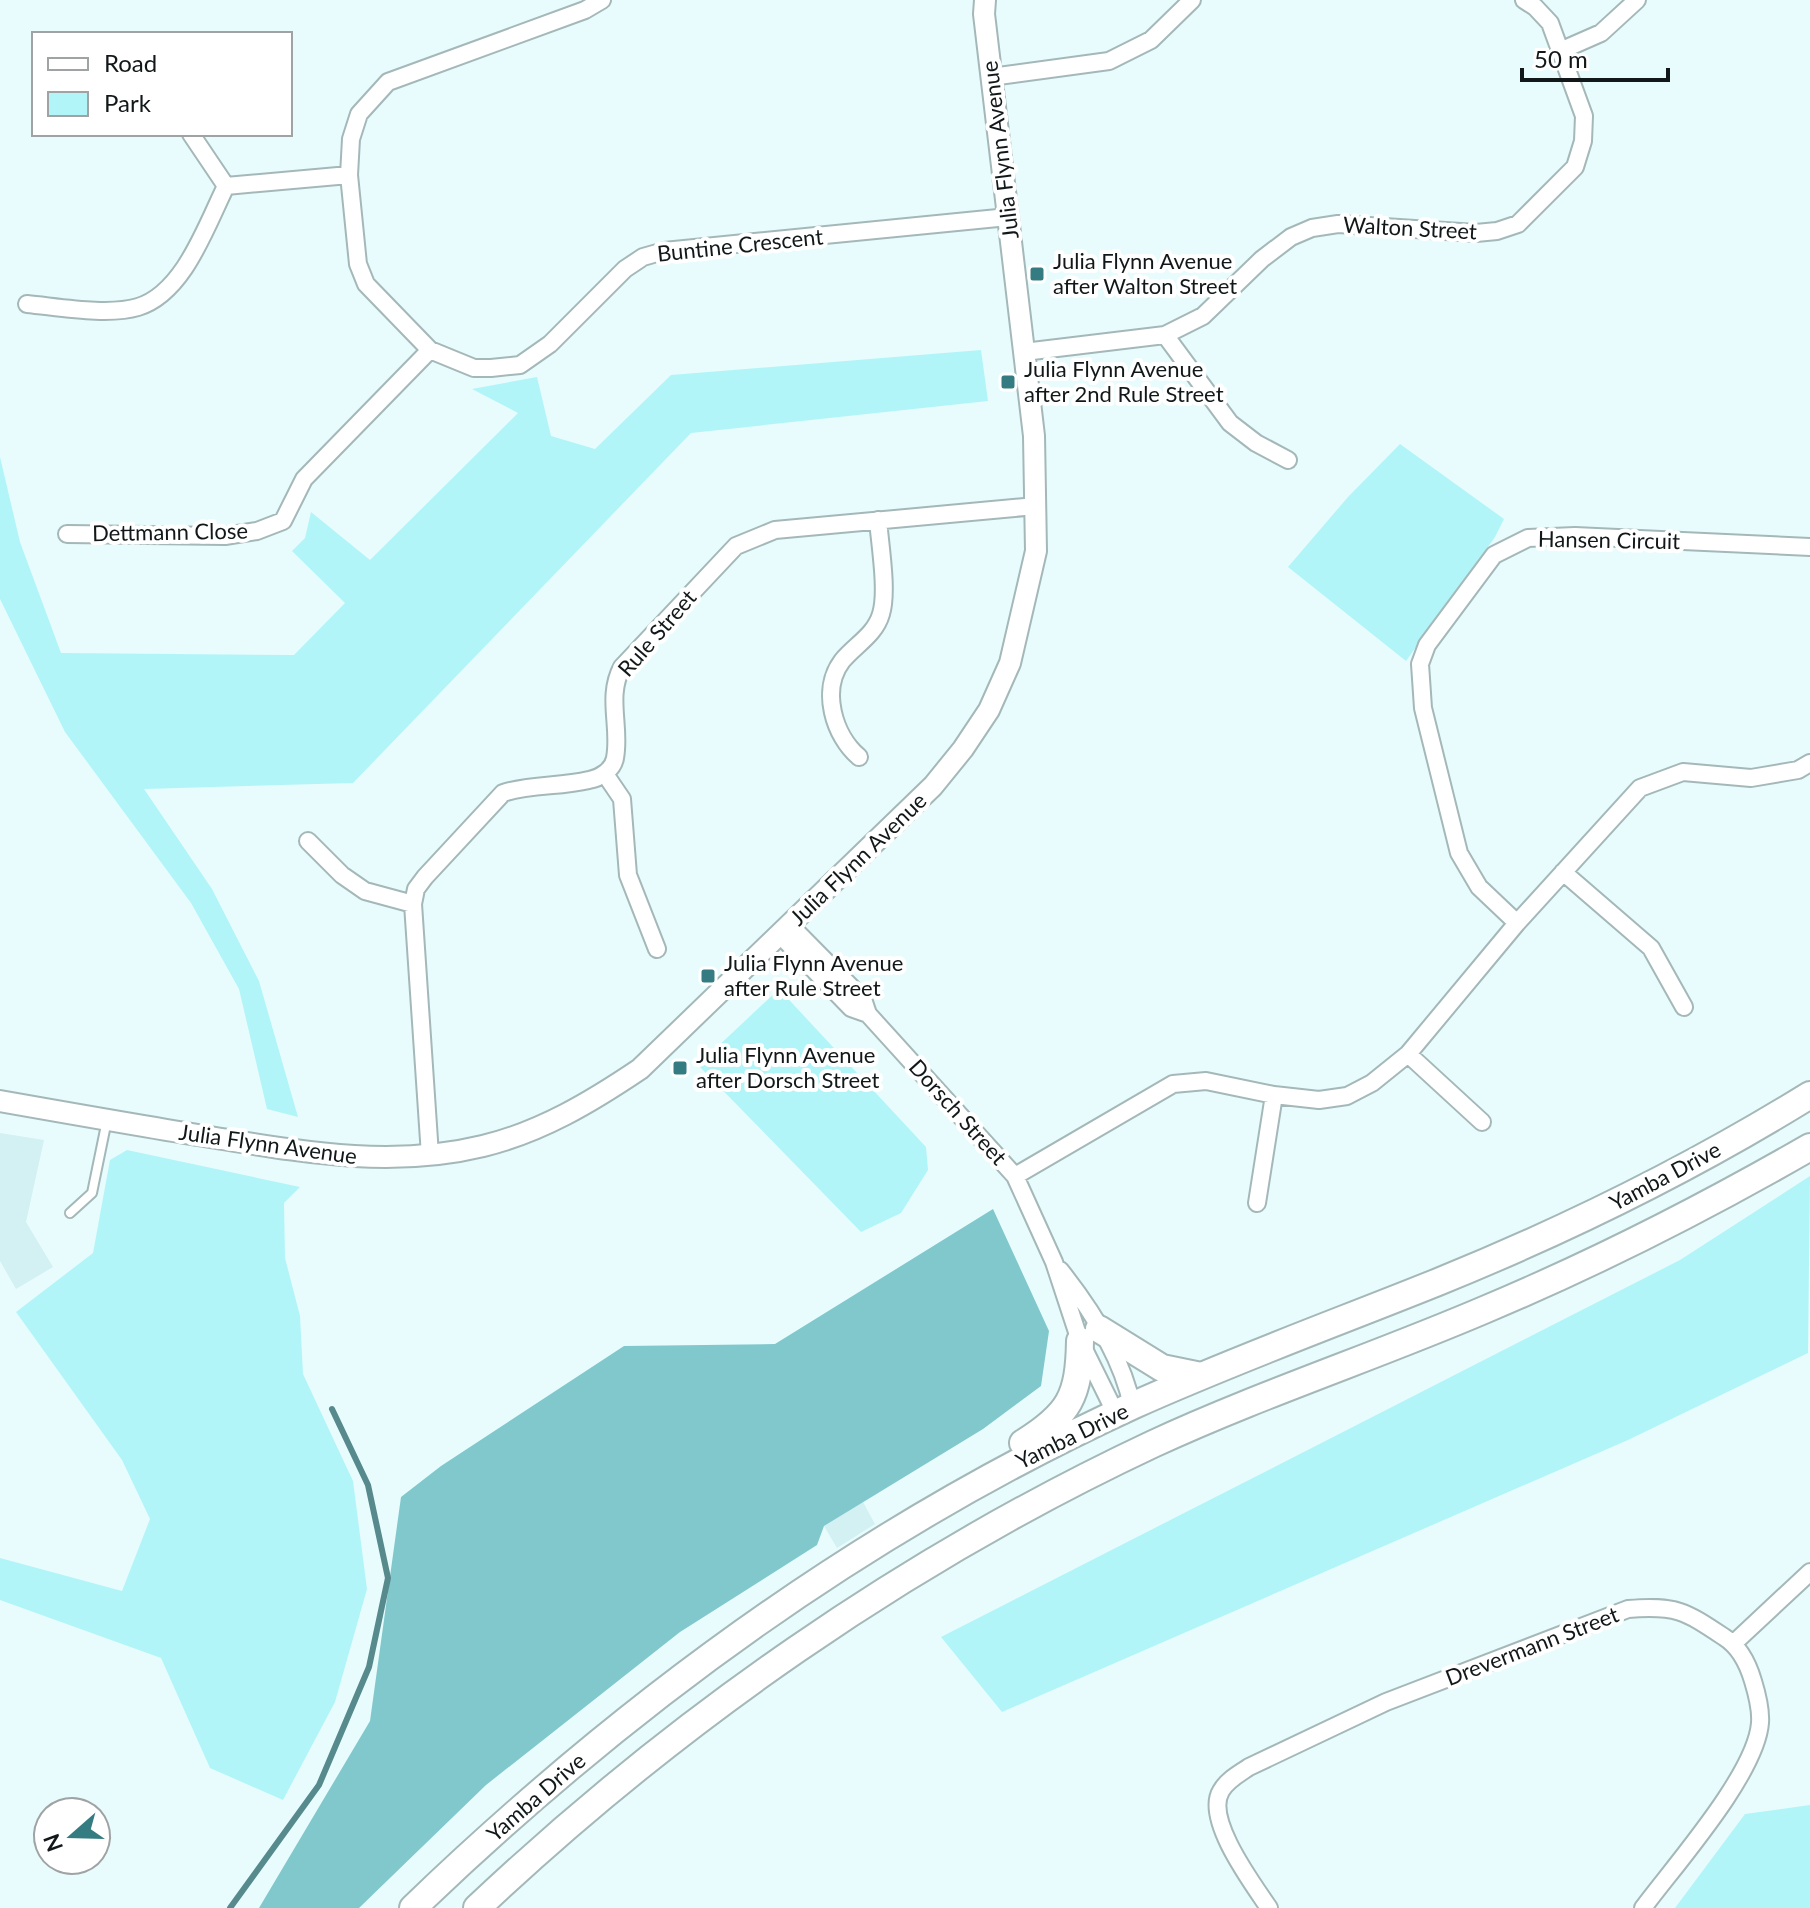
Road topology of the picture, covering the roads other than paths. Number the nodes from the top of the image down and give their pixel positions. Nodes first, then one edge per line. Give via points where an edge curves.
1 (602, 0) edge
2 (985, 0) edge
3 (1192, 0) edge
4 (1524, 0) edge
5 (1637, 0) edge
6 (1560, 51) junction
7 (991, 77) junction
8 (192, 136) edge
9 (349, 175) junction
10 (226, 186) junction
11 (1008, 217) junction
12 (27, 304) dead end
13 (1165, 335) junction
14 (430, 350) junction
15 (1024, 352) junction
16 (1288, 460) dead end
17 (1036, 506) junction
18 (878, 520) junction
19 (67, 534) dead end
20 (1810, 547) edge
21 (859, 757) dead end
22 (1810, 763) edge
23 (605, 774) junction
24 (308, 841) dead end
25 (1563, 872) junction
26 (413, 904) junction
27 (1517, 923) junction
28 (785, 930) junction
29 (657, 949) dead end
30 (1684, 1007) dead end
31 (1408, 1054) junction
32 (1274, 1095) junction
33 (1810, 1095) edge
34 (0, 1101) edge
35 (107, 1119) junction
36 (1482, 1122) dead end
37 (1810, 1147) edge
38 (430, 1155) junction
39 (1011, 1170) junction
40 (1257, 1203) dead end
41 (70, 1213) dead end
42 (1090, 1335) junction
43 (1201, 1376) junction
44 (1124, 1410) junction
45 (1144, 1449) junction
46 (982, 1480) junction
47 (1810, 1572) edge
48 (1734, 1643) junction
49 (516, 1871) junction
50 (413, 1908) edge
51 (477, 1908) edge
52 (491, 1908) edge
53 (1269, 1908) edge
54 (1643, 1908) edge

1 - 9 street, Buntine Crescent via 388,82 359,114
2 - 7 street, Julia Flynn Avenue
3 - 7 street via 1151,40 1109,61
4 - 6 street, Walton Street via 1550,23
5 - 6 street via 1601,33
6 - 13 street, Walton Street via 1584,116 1583,141 1575,167 1518,224 1476,233 1338,224 1312,228 1262,259 1203,316
7 - 11 street, Julia Flynn Avenue
8 - 10 street
9 - 10 street
9 - 14 street, Buntine Crescent via 358,264 366,284
10 - 12 street via 178,278 162,296 137,308 107,310
11 - 14 street, Buntine Crescent via 664,251 625,269 550,344 520,365 474,368
11 - 15 street, Julia Flynn Avenue
13 - 15 street, Walton Street
13 - 16 street via 1230,423
14 - 19 street, Dettmann Close via 304,479 283,521 225,536
15 - 17 street, Julia Flynn Avenue
17 - 18 street, Rule Street
17 - 28 street, Julia Flynn Avenue via 1036,551 1025,605 1010,663 989,710 933,786
18 - 21 street via 881,617 840,663 831,690 834,720
18 - 23 street, Rule Street via 775,530 736,546 615,679 615,760
20 - 27 street, Hansen Circuit via 1575,536 1528,538 1494,555 1427,645 1420,664 1423,708 1459,853 1479,887
22 - 25 street via 1751,778 1683,772 1640,788
23 - 26 street via 503,793 425,877
23 - 29 street via 622,799 628,875
24 - 26 street via 365,891
25 - 27 street
25 - 30 street via 1651,948
26 - 38 street
27 - 31 street
28 - 38 street, Julia Flynn Avenue via 640,1069 589,1103 541,1127 483,1146
28 - 39 street, Dorsch Street via 851,1008 868,1014
31 - 32 street via 1347,1096 1319,1100
31 - 36 street
32 - 39 street via 1206,1081 1173,1084
32 - 40 street
33 - 43 main road, Yamba Drive via 1696,1162 1573,1223
34 - 35 street, Julia Flynn Avenue
35 - 38 street, Julia Flynn Avenue via 368,1159
35 - 41 lane via 92,1193
37 - 45 main road, Yamba Drive via 1664,1227 1537,1287
39 - 42 street, Dorsch Street via 1054,1262 1088,1304
42 - 43 main road via 1162,1368
42 - 44 street, Dorsch Street
42 - 44 street, Dorsch Street via 1126,1382
42 - 46 main road via 1065,1411
43 - 44 main road, Yamba Drive
44 - 45 main road
44 - 46 main road, Yamba Drive
45 - 49 main road, Yamba Drive via 1011,1518 775,1664 652,1756
46 - 50 main road, Yamba Drive via 845,1562 645,1705
47 - 48 street
48 - 53 street, Drevermann Street via 1684,1611 1628,1609 1386,1702 1249,1767 1219,1793 1218,1808 1240,1865
48 - 54 street, Drevermann Street via 1749,1666 1757,1695 1760,1724 1750,1758
49 - 51 main road
49 - 52 main road

